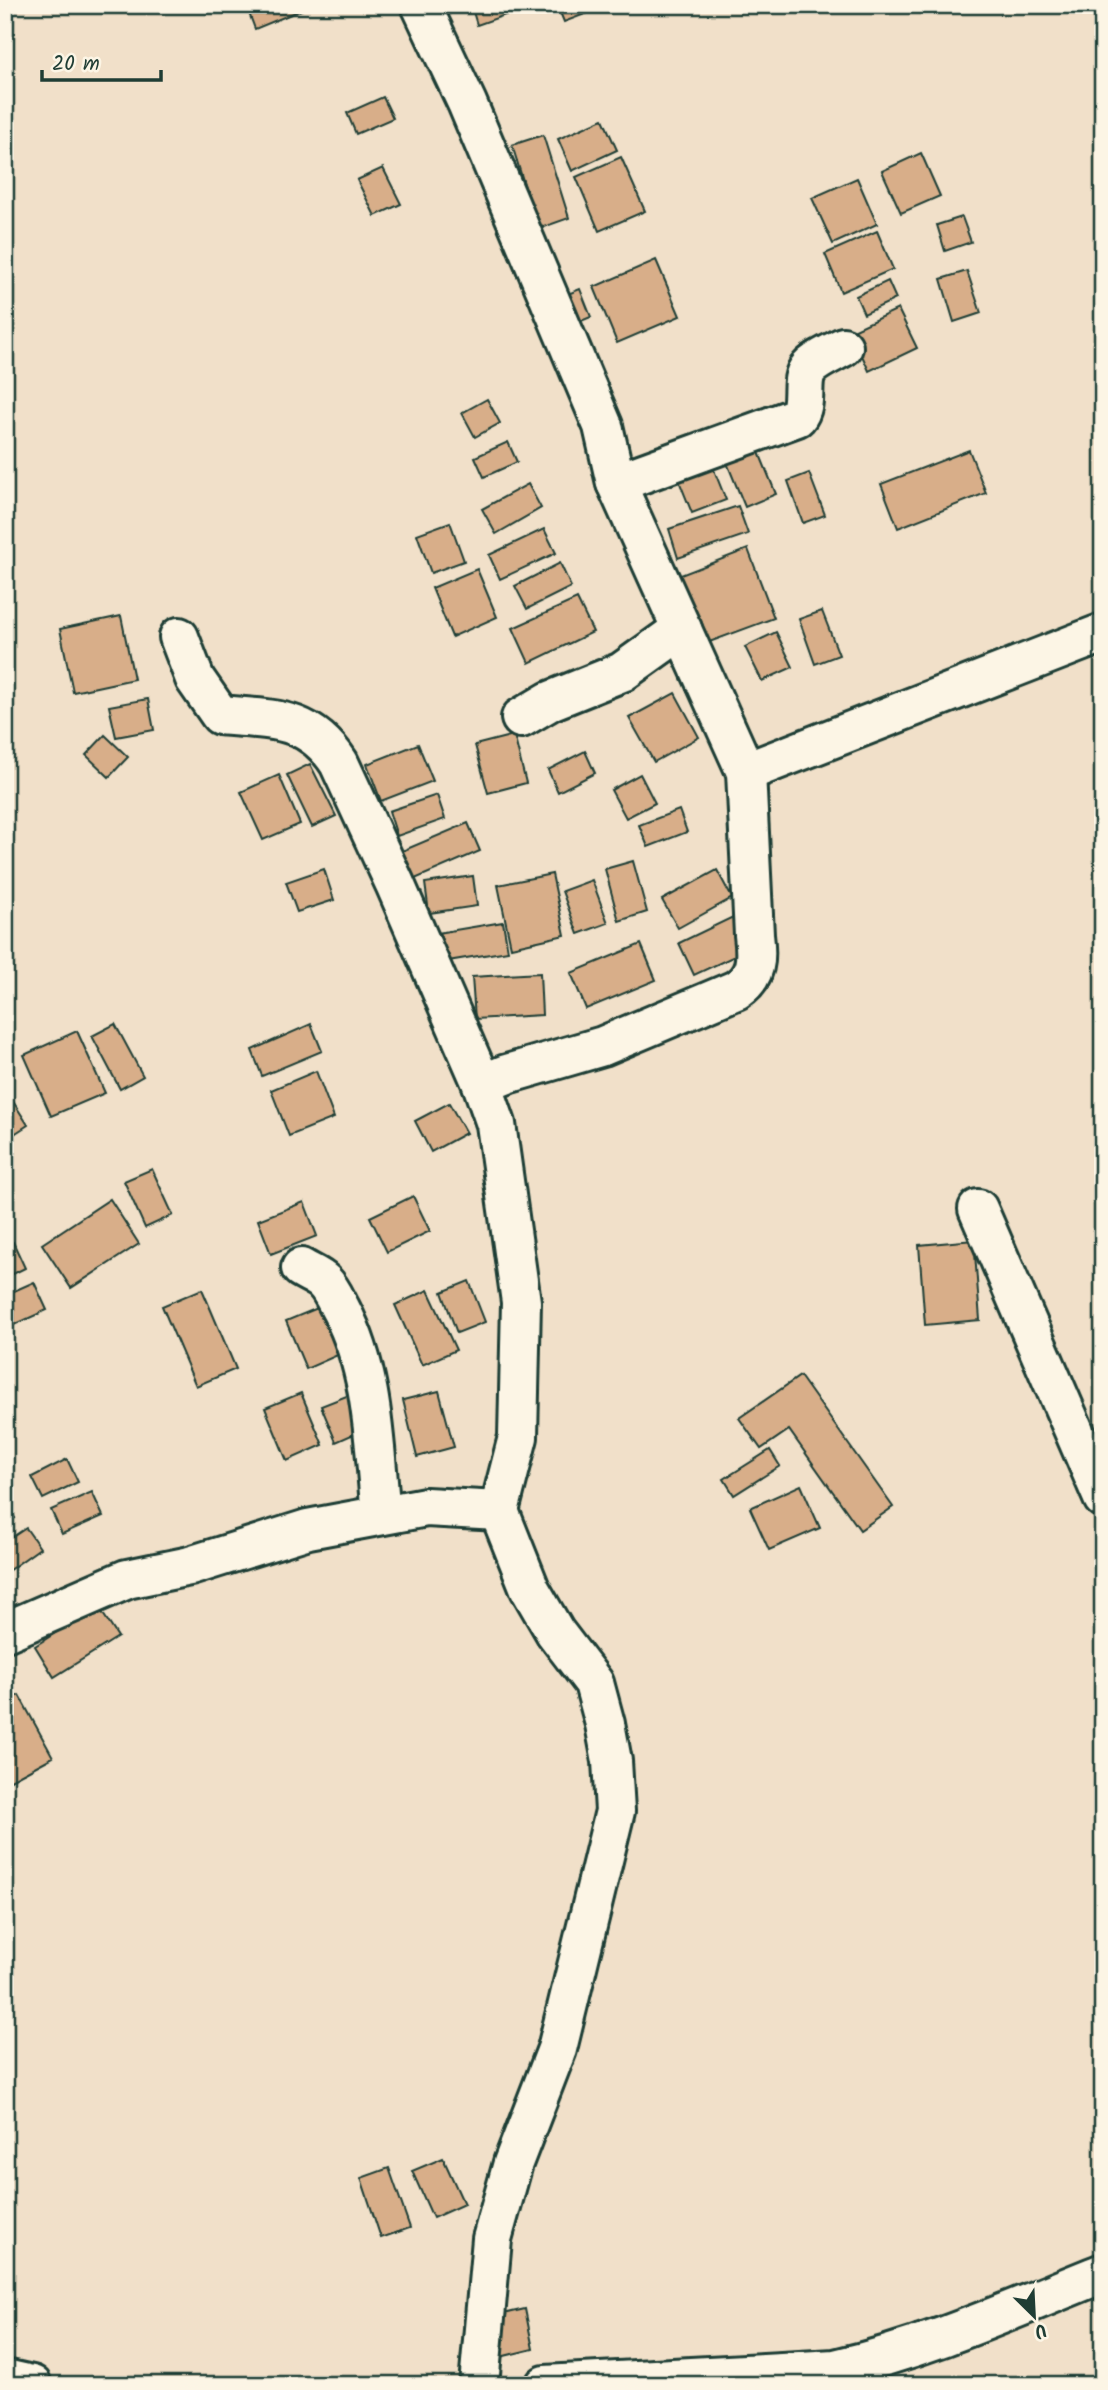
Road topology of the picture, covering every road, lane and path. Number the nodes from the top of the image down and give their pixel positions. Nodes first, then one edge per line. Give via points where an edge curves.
1 (421, 5) edge
2 (843, 347) dead end
3 (616, 483) junction
4 (682, 629) junction
5 (1103, 633) edge
6 (179, 637) dead end
7 (520, 718) dead end
8 (746, 772) junction
9 (482, 1084) junction
10 (978, 1209) dead end
11 (301, 1268) dead end
12 (1103, 1498) edge
13 (499, 1511) junction
14 (381, 1515) junction
15 (5, 1632) edge
16 (1103, 2273) edge
17 (5, 2379) edge
18 (598, 2383) edge
19 (32, 2385) edge
20 (479, 2385) edge
21 (545, 2385) edge

1 - 3 street via 603,426
2 - 3 street via 810,367 797,417
3 - 4 street
4 - 7 street via 622,672
4 - 8 street
5 - 8 street
6 - 9 street via 195,679 220,715 284,721 303,727 329,748 395,884
8 - 9 street via 756,952 747,983 603,1046
9 - 13 street via 496,1124 521,1302 518,1437
10 - 12 street
11 - 14 street via 332,1292 361,1358
13 - 14 street via 426,1507
13 - 20 street via 530,1589 555,1632 594,1683 612,1761 615,1811 556,2049 513,2163 492,2239
14 - 15 street via 308,1529 190,1566 127,1579
16 - 18 street via 925,2344 835,2369
17 - 19 street
18 - 21 street

